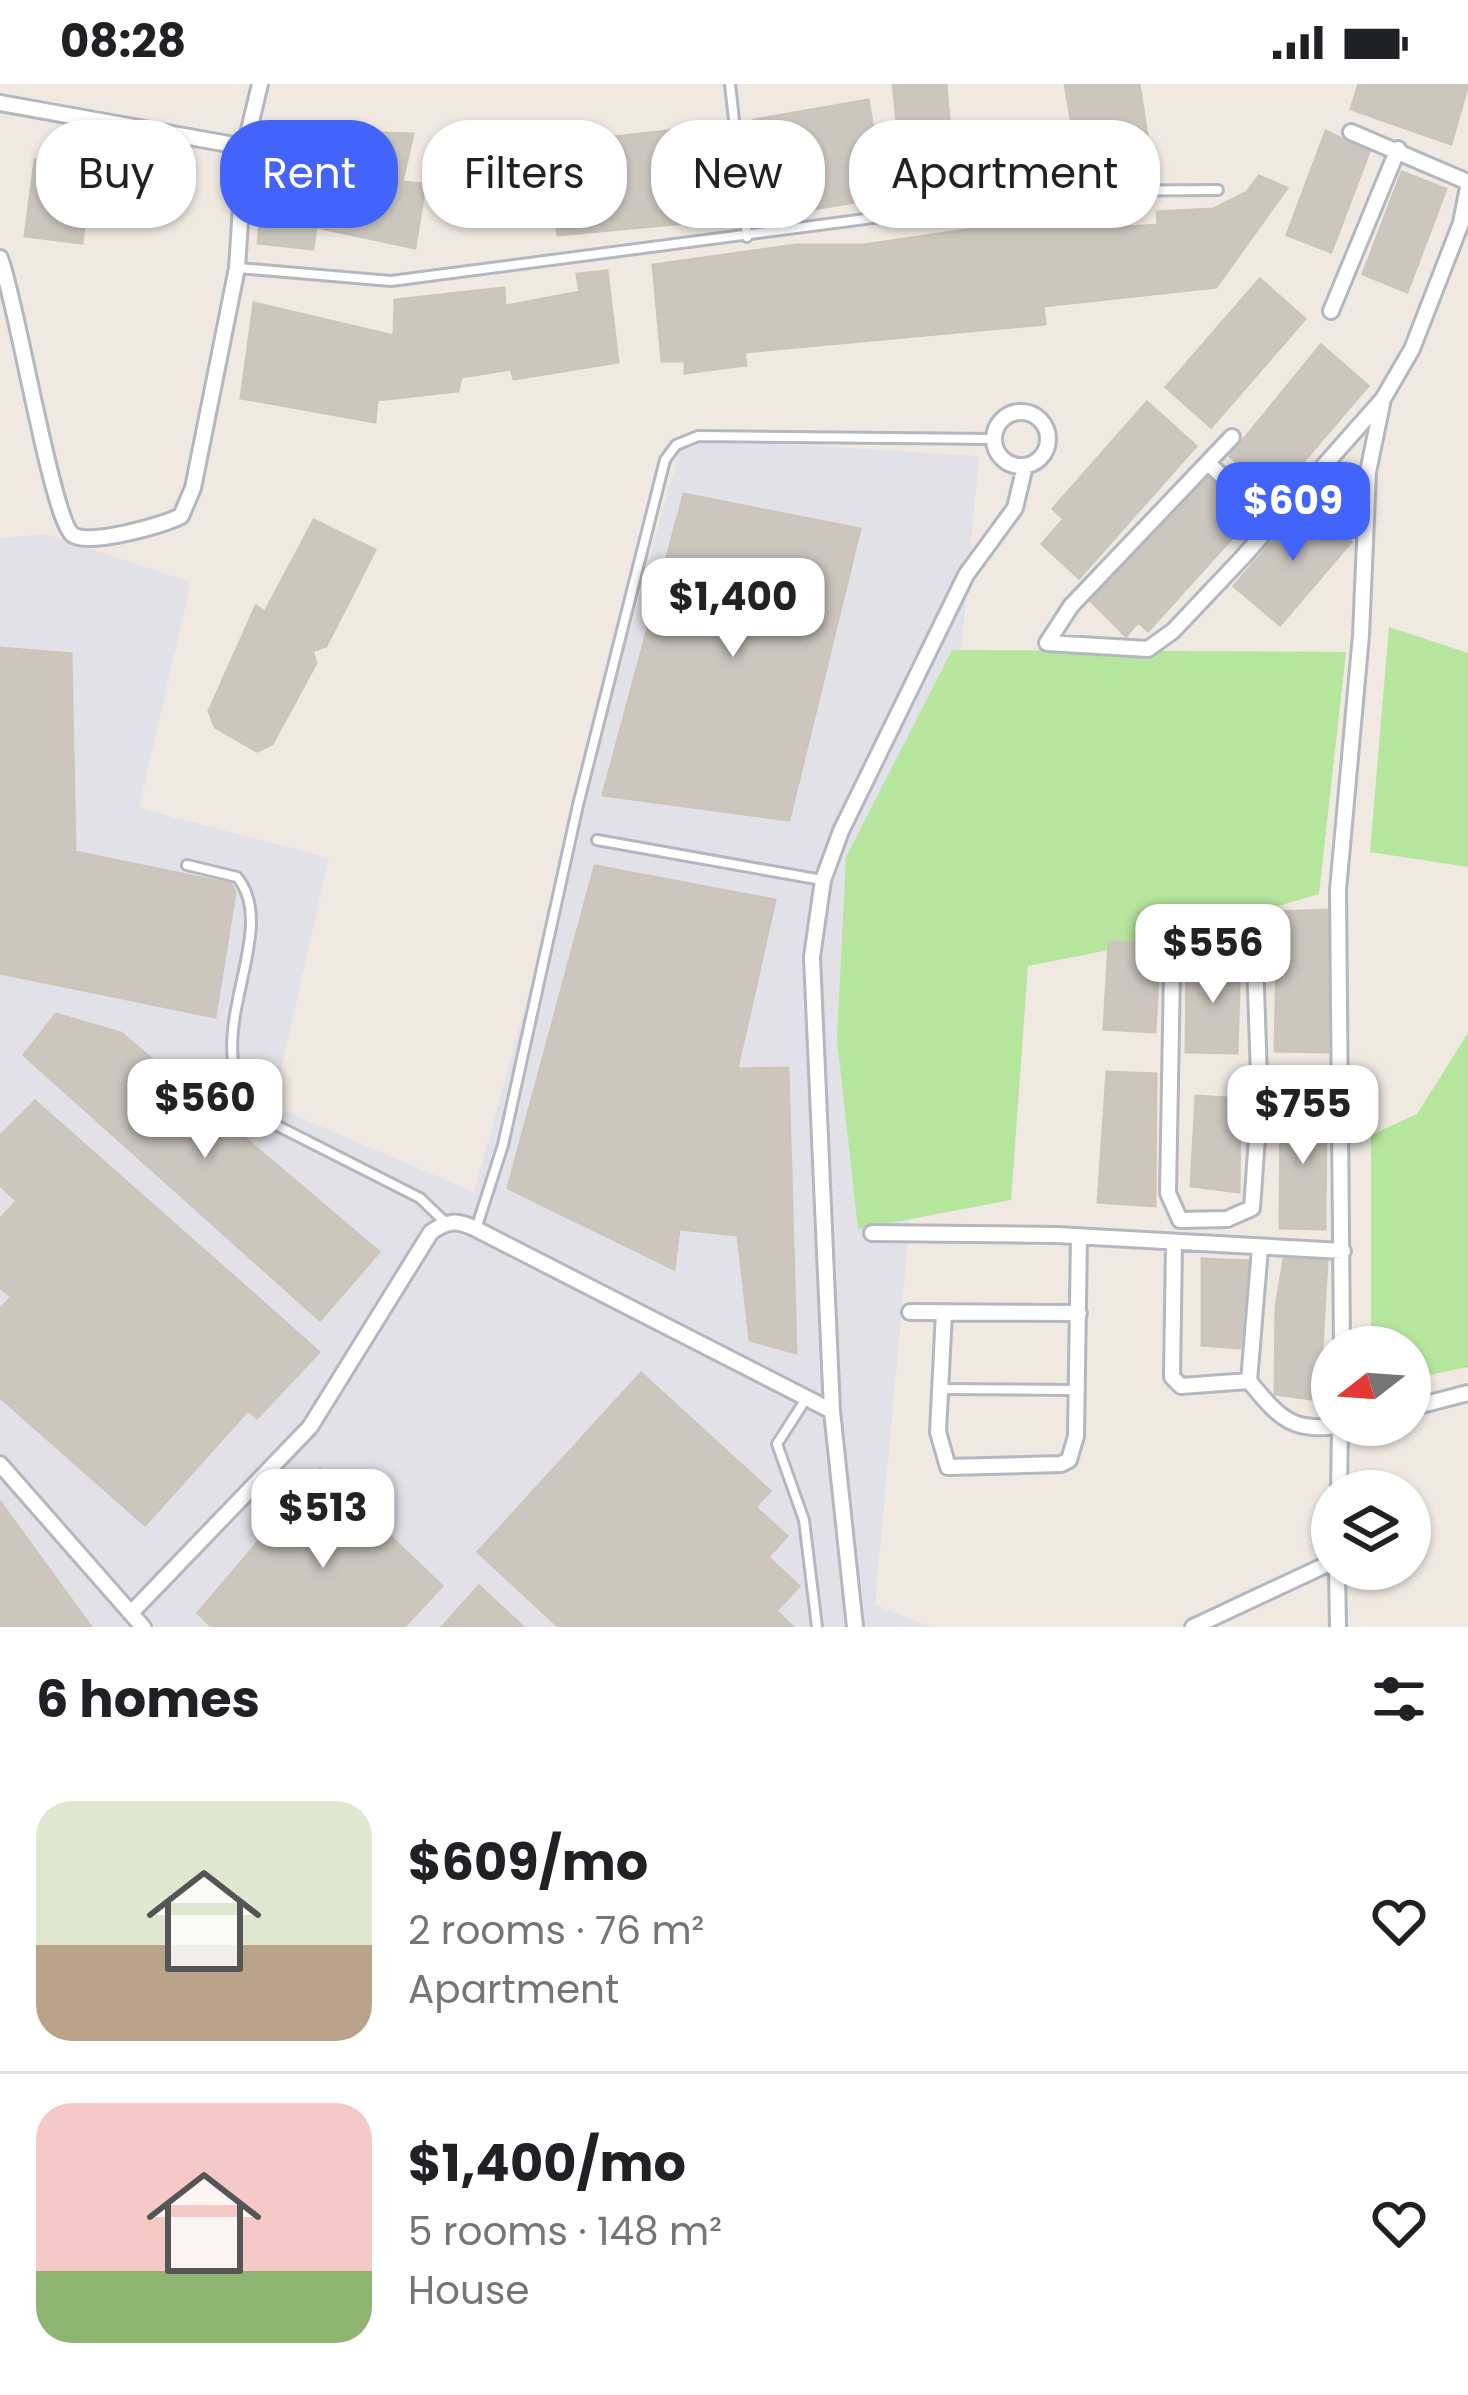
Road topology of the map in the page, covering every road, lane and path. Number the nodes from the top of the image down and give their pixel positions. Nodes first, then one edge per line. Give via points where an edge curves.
1 (260, 84) edge
2 (730, 84) edge
3 (0, 103) edge
4 (251, 120) edge
5 (1351, 132) dead end
6 (220, 143) edge
7 (1398, 149) junction
8 (1468, 184) edge
9 (1218, 190) dead end
10 (239, 228) edge
11 (747, 238) junction
12 (0, 258) edge
13 (236, 268) junction
14 (1331, 311) dead end
15 (1383, 399) junction
16 (1232, 436) dead end
17 (994, 439) junction
18 (1208, 463) junction
19 (1024, 466) junction
20 (1270, 520) junction
21 (597, 840) dead end
22 (187, 865) dead end
23 (823, 880) junction
24 (1340, 1085) junction
25 (446, 1223) junction
26 (476, 1229) junction
27 (872, 1233) dead end
28 (1079, 1237) junction
29 (1174, 1244) junction
30 (1260, 1248) junction
31 (1343, 1250) junction
32 (910, 1312) dead end
33 (944, 1312) junction
34 (1079, 1313) junction
35 (1342, 1326) edge
36 (1249, 1381) junction
37 (940, 1388) junction
38 (1077, 1390) junction
39 (1468, 1393) edge
40 (807, 1398) junction
41 (1431, 1403) edge
42 (832, 1411) junction
43 (1311, 1427) edge
44 (0, 1464) edge
45 (1311, 1576) edge
46 (1336, 1590) edge
47 (132, 1612) junction
48 (143, 1627) edge
49 (817, 1627) edge
50 (855, 1627) edge
51 (1193, 1627) edge
52 (1338, 1627) edge

1 - 4 street
2 - 11 lane
3 - 6 street
5 - 7 street
7 - 8 street
7 - 14 street
8 - 15 street via 1412,349
9 - 11 lane via 1080,191
10 - 13 street
11 - 13 lane via 391,281
12 - 13 street via 56,501 62,522 80,539 166,524 189,506
15 - 20 street
15 - 24 street via 1368,472 1342,828
16 - 18 street
17 - 19 street via 1003,460
17 - 19 street via 1010,415 1039,419 1047,448
17 - 26 lane via 698,436 665,460 503,1145
18 - 20 street
18 - 20 street via 1071,606 1047,643 1134,650 1160,644
19 - 23 street via 1015,508 950,605
21 - 23 lane
22 - 25 lane via 237,877 252,901 232,1054 234,1084 246,1104 420,1198
23 - 42 street via 812,957
24 - 24 street via 1259,1077 1253,951 1231,942 1181,956 1172,970 1174,1214 1227,1220 1252,1208 1260,1095
24 - 31 street
25 - 26 street
25 - 47 street via 431,1232 310,1427
26 - 40 street
27 - 28 street
28 - 29 street
28 - 34 street
29 - 30 street
29 - 36 street via 1172,1377 1181,1386
30 - 31 street
30 - 36 street
31 - 35 street
32 - 33 street
33 - 34 street
33 - 37 street
34 - 38 street
36 - 43 street via 1280,1419
37 - 38 lane
37 - 38 street via 938,1432 956,1469 1069,1460
39 - 41 street
40 - 42 street
40 - 49 lane via 778,1444 804,1520
42 - 50 street
44 - 47 street
45 - 51 street
46 - 52 street
47 - 48 street

